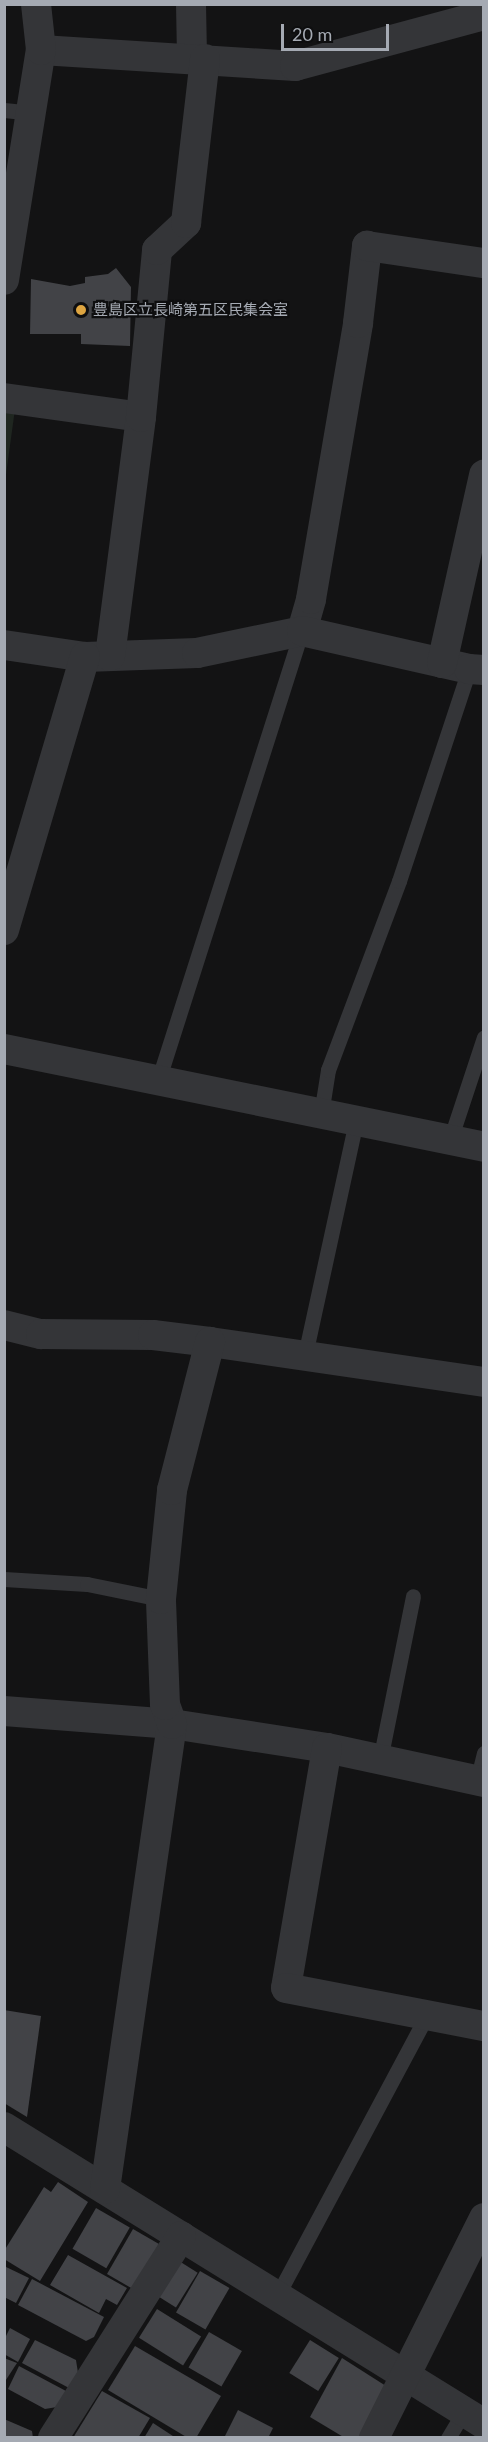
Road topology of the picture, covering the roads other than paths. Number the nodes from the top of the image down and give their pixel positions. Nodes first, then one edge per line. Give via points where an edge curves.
1 (36, 4) edge
2 (191, 4) edge
3 (483, 15) edge
4 (41, 50) junction
5 (198, 58) junction
6 (19, 111) edge
7 (483, 262) edge
8 (4, 280) edge
9 (4, 399) edge
10 (141, 417) junction
11 (483, 475) edge
12 (302, 631) junction
13 (4, 645) edge
14 (98, 656) junction
15 (465, 667) edge
16 (4, 930) edge
17 (483, 1037) edge
18 (4, 1049) edge
19 (158, 1081) junction
20 (321, 1114) junction
21 (356, 1121) junction
22 (450, 1140) junction
23 (483, 1147) edge
24 (4, 1325) edge
25 (210, 1342) junction
26 (305, 1355) junction
27 (483, 1382) edge
28 (4, 1579) edge
29 (413, 1596) dead end
30 (161, 1599) junction
31 (4, 1711) edge
32 (172, 1724) junction
33 (327, 1748) junction
34 (380, 1760) junction
35 (481, 1772) edge
36 (427, 2015) junction
37 (483, 2026) edge
38 (4, 2127) edge
39 (105, 2189) junction
40 (481, 2227) edge
41 (181, 2236) junction
42 (277, 2296) junction
43 (405, 2375) junction
44 (474, 2418) edge
45 (53, 2438) edge
46 (374, 2438) edge
47 (448, 2438) edge

1 - 4 street
2 - 5 street
3 - 5 street via 295,66
4 - 5 street
4 - 6 street
5 - 10 street via 186,223 156,250
6 - 8 street
7 - 12 street via 368,246 327,507
9 - 10 street
10 - 14 street
11 - 15 street
12 - 14 street via 197,653
12 - 15 street
12 - 19 lane
13 - 14 street
14 - 16 street
15 - 20 lane via 399,881 328,1070
17 - 22 lane
18 - 19 street
19 - 20 street
20 - 21 street
21 - 22 street
21 - 26 lane
22 - 23 street
24 - 25 street via 41,1334 153,1335
25 - 26 street
25 - 30 street via 172,1490
26 - 27 street
28 - 30 lane via 87,1584
29 - 34 lane
30 - 32 street via 165,1705
31 - 32 street
32 - 33 street
32 - 39 street
33 - 34 street
33 - 36 street via 286,1988
34 - 35 street
36 - 37 street
36 - 42 lane
38 - 39 street
39 - 41 street
40 - 43 street
41 - 42 street
41 - 45 street
42 - 43 street
43 - 44 street
43 - 46 street
44 - 47 lane

